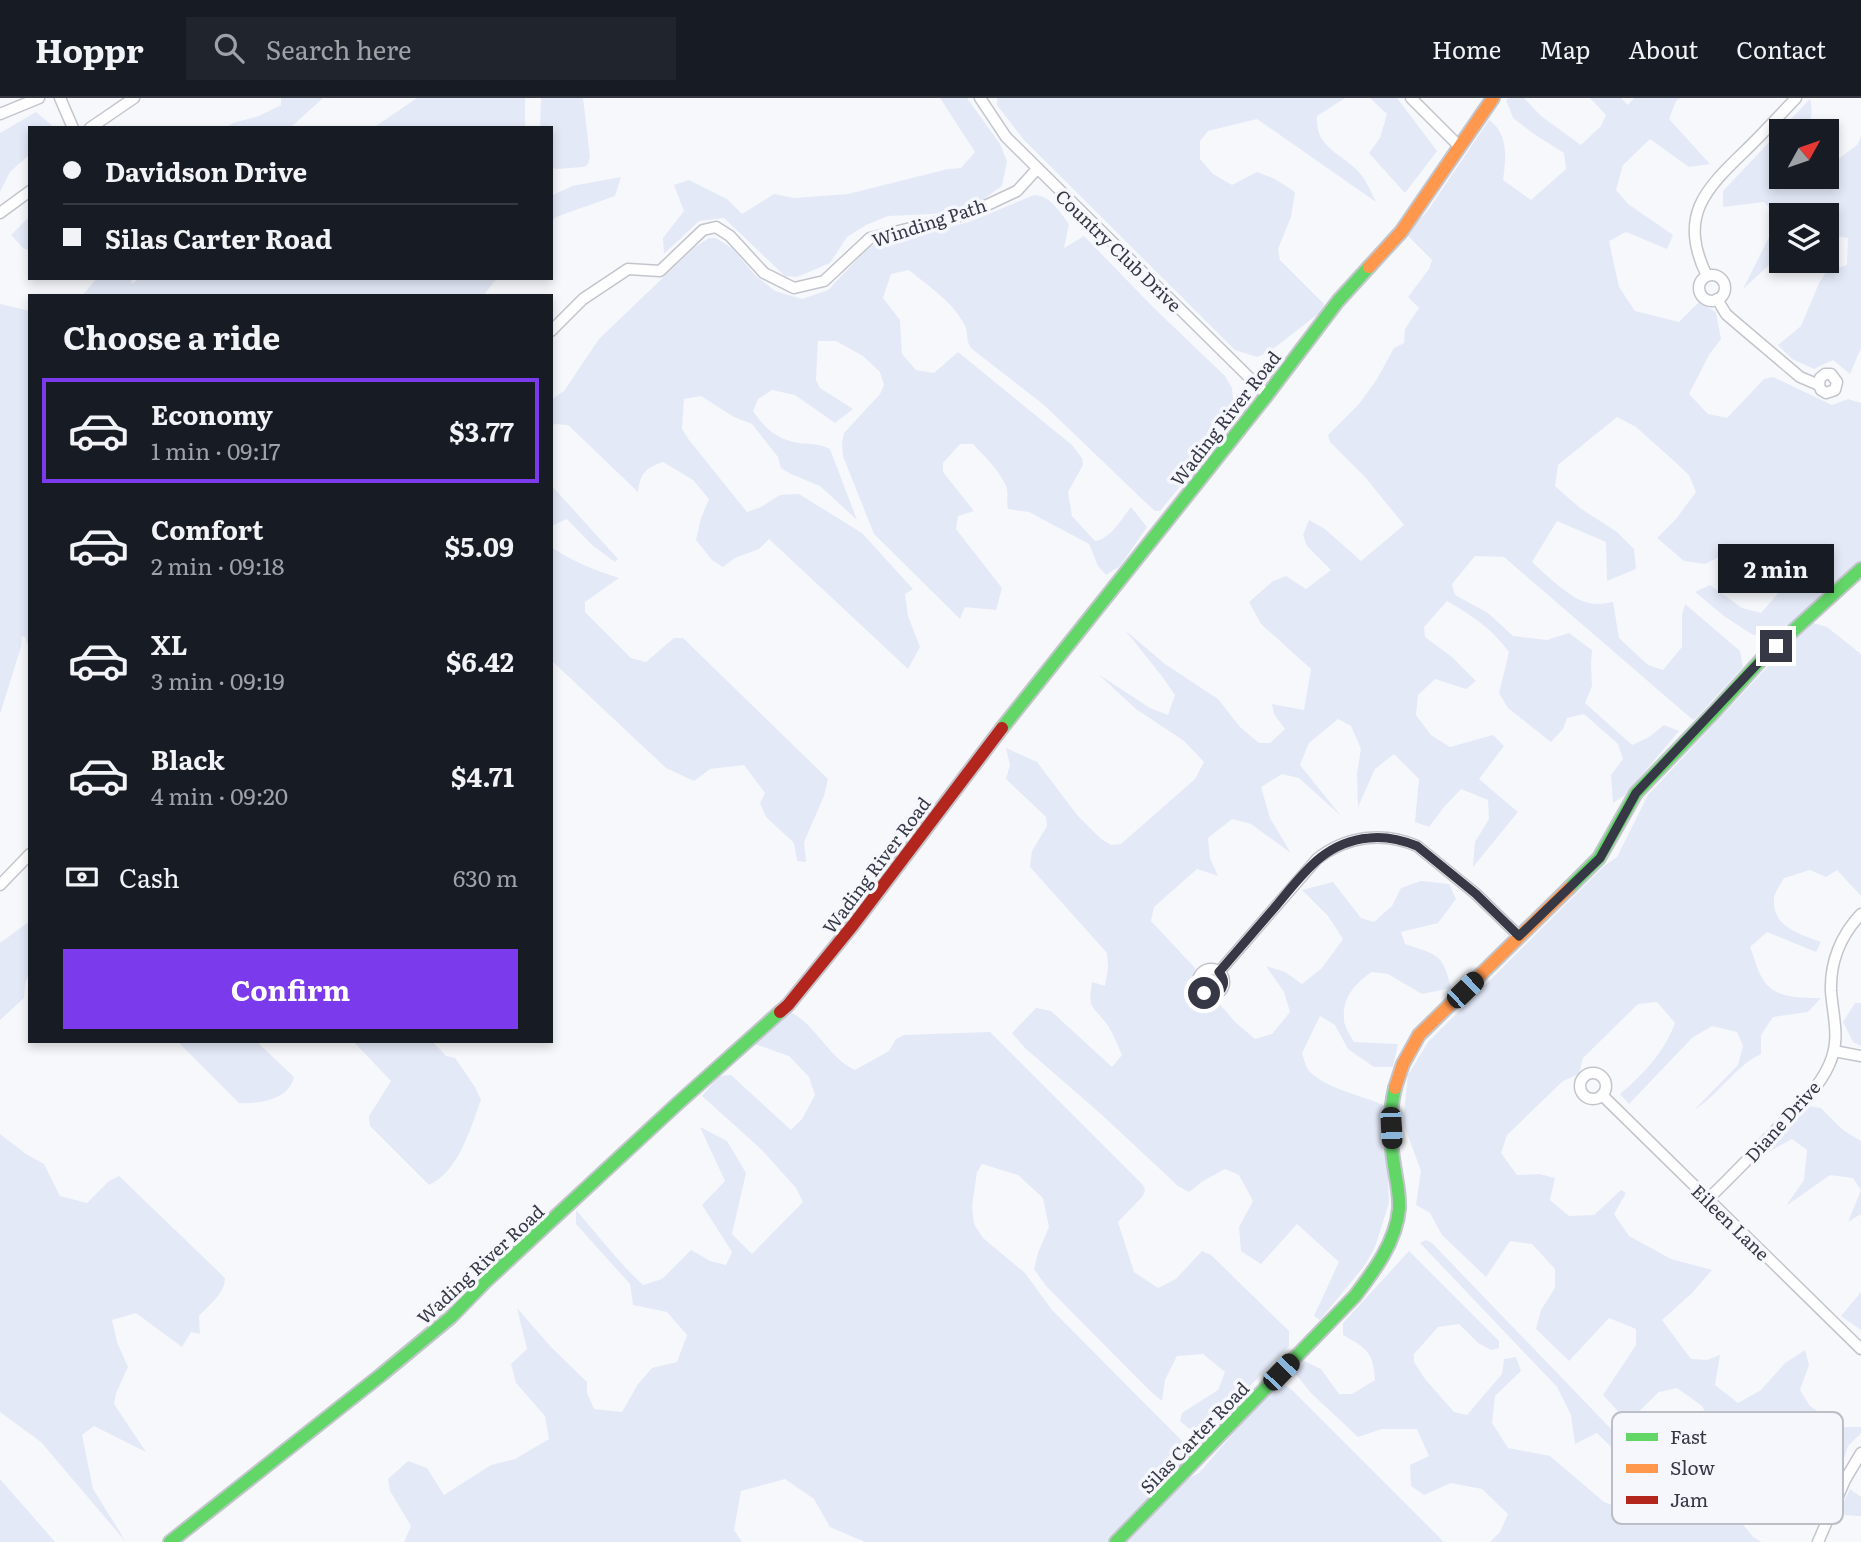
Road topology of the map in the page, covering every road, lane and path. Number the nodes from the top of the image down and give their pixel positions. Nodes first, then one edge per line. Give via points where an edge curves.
1 (39, 98) edge
2 (60, 98) edge
3 (134, 98) edge
4 (980, 98) edge
5 (1411, 98) edge
6 (1493, 98) edge
7 (1796, 98) edge
8 (0, 114) edge
9 (72, 126) edge
10 (93, 126) edge
11 (1459, 146) junction
12 (1037, 169) junction
13 (28, 192) edge
14 (0, 213) edge
15 (1707, 276) junction
16 (1717, 299) junction
17 (553, 329) edge
18 (1819, 385) dead end
19 (1267, 395) junction
20 (1861, 569) edge
21 (28, 856) edge
22 (0, 885) edge
23 (1861, 914) edge
24 (1519, 936) junction
25 (1219, 972) dead end
26 (1834, 1051) junction
27 (1861, 1056) edge
28 (1602, 1094) dead end
29 (1708, 1199) junction
30 (1861, 1349) edge
31 (1861, 1453) edge
32 (1843, 1485) edge
33 (1826, 1524) edge
34 (170, 1542) edge
35 (1116, 1542) edge
36 (1818, 1542) edge

1 - 8 street
2 - 9 street
3 - 10 street
4 - 12 street, Country Club Drive via 1006,137
5 - 11 street
6 - 11 main road, Wading River Road
7 - 15 street via 1703,196 1695,237
11 - 19 main road, Wading River Road via 1401,232 1338,302
12 - 17 street, Winding Path via 1017,191 968,214 870,238 824,281 794,288 764,273 716,227 703,230 660,271 628,269 583,299
12 - 19 street, Country Club Drive
13 - 14 street
15 - 16 street via 1715,275 1724,284
15 - 16 street via 1700,281 1700,293 1706,299
16 - 18 street via 1726,314 1800,377
19 - 34 main road, Wading River Road via 1029,693 789,1005 451,1317
20 - 24 main road, Silas Carter Road via 1761,660 1636,793 1600,858
21 - 22 street
23 - 26 street, Diane Drive via 1843,938 1834,963
24 - 25 street via 1425,852 1409,842 1366,838 1345,842 1317,859
24 - 35 main road, Silas Carter Road via 1419,1035 1404,1059 1391,1111 1399,1213 1377,1265 1355,1296
26 - 27 street
26 - 29 street, Diane Drive via 1829,1066 1802,1102
28 - 29 street, Eileen Lane
29 - 30 street, Eileen Lane
31 - 32 street
33 - 36 street

